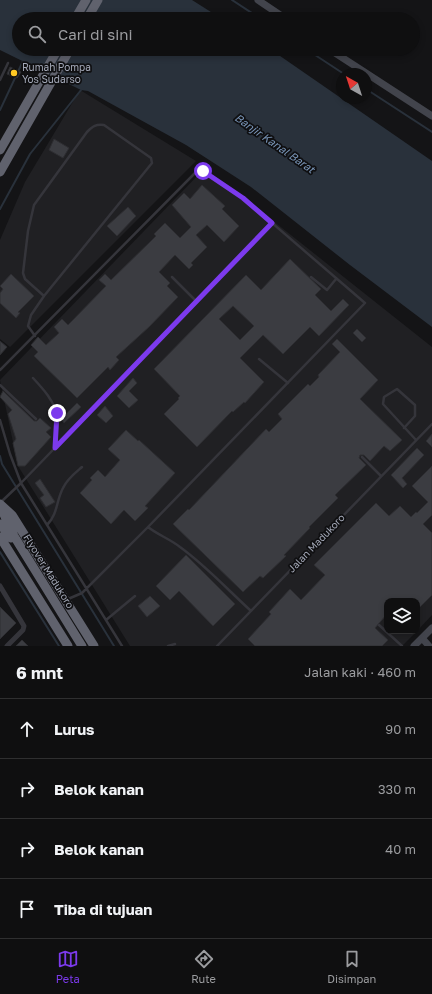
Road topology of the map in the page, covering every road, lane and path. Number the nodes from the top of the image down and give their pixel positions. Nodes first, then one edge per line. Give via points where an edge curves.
1 (86, 0) edge
2 (98, 0) edge
3 (258, 0) edge
4 (79, 12) edge
5 (91, 12) edge
6 (276, 12) edge
7 (54, 56) edge
8 (66, 56) edge
9 (340, 56) edge
10 (8, 63) dead end
11 (0, 80) edge
12 (432, 116) edge
13 (0, 150) edge
14 (0, 172) edge
15 (272, 223) junction
16 (172, 277) dead end
17 (311, 277) dead end
18 (336, 279) junction
19 (44, 296) junction
20 (197, 302) junction
21 (35, 336) junction
22 (259, 359) dead end
23 (0, 370) edge
24 (33, 378) dead end
25 (288, 383) junction
26 (0, 385) edge
27 (36, 418) dead end
28 (0, 420) edge
29 (432, 424) edge
30 (404, 428) junction
31 (416, 440) junction
32 (55, 448) junction
33 (362, 458) dead end
34 (82, 467) dead end
35 (381, 476) junction
36 (21, 483) junction
37 (1, 503) edge
38 (0, 524) edge
39 (46, 525) junction
40 (148, 527) junction
41 (0, 537) edge
42 (0, 588) edge
43 (86, 589) junction
44 (135, 596) dead end
45 (67, 600) junction
46 (250, 610) junction
47 (106, 620) junction
48 (379, 625) dead end
49 (432, 628) edge
50 (425, 642) edge
51 (175, 644) dead end
52 (7, 646) edge
53 (68, 646) edge
54 (78, 646) edge
55 (82, 646) edge
56 (94, 646) edge
57 (122, 646) edge
58 (168, 646) edge
59 (216, 646) edge
60 (402, 646) edge
61 (414, 646) edge

1 - 4 highway
2 - 5 highway
3 - 6 street
7 - 13 highway
8 - 14 highway
9 - 12 street
10 - 11 lane
15 - 18 lane
15 - 20 lane
15 - 21 lane via 220,182 203,171 197,171
16 - 20 lane
17 - 18 lane via 327,290
18 - 25 lane via 365,303
19 - 19 lane via 152,163 151,158 104,125 92,126 34,205 23,273
19 - 21 lane via 29,320 28,326
20 - 32 lane
21 - 23 lane
22 - 25 lane
24 - 32 lane via 50,397 57,413
25 - 40 lane
26 - 27 lane
28 - 36 lane
29 - 31 lane, Jalan Madukoro
30 - 30 lane via 415,416 415,405 404,394 395,390 384,397 383,404
30 - 31 lane
31 - 35 lane, Jalan Madukoro
32 - 36 lane
33 - 35 lane
34 - 39 lane via 66,481 54,517
35 - 46 lane, Jalan Madukoro
36 - 37 lane
36 - 39 lane
37 - 45 highway via 12,515
37 - 55 highway, Flyover Madukoro via 14,536
38 - 54 highway, Flyover Madukoro
39 - 43 lane
40 - 43 lane
40 - 46 lane via 179,545
41 - 53 highway
42 - 52 street via 24,626
43 - 45 lane
43 - 47 lane
44 - 47 lane
45 - 56 highway
46 - 59 lane, Jalan Madukoro
47 - 57 lane
48 - 60 lane
49 - 50 street
50 - 61 street
51 - 58 lane

